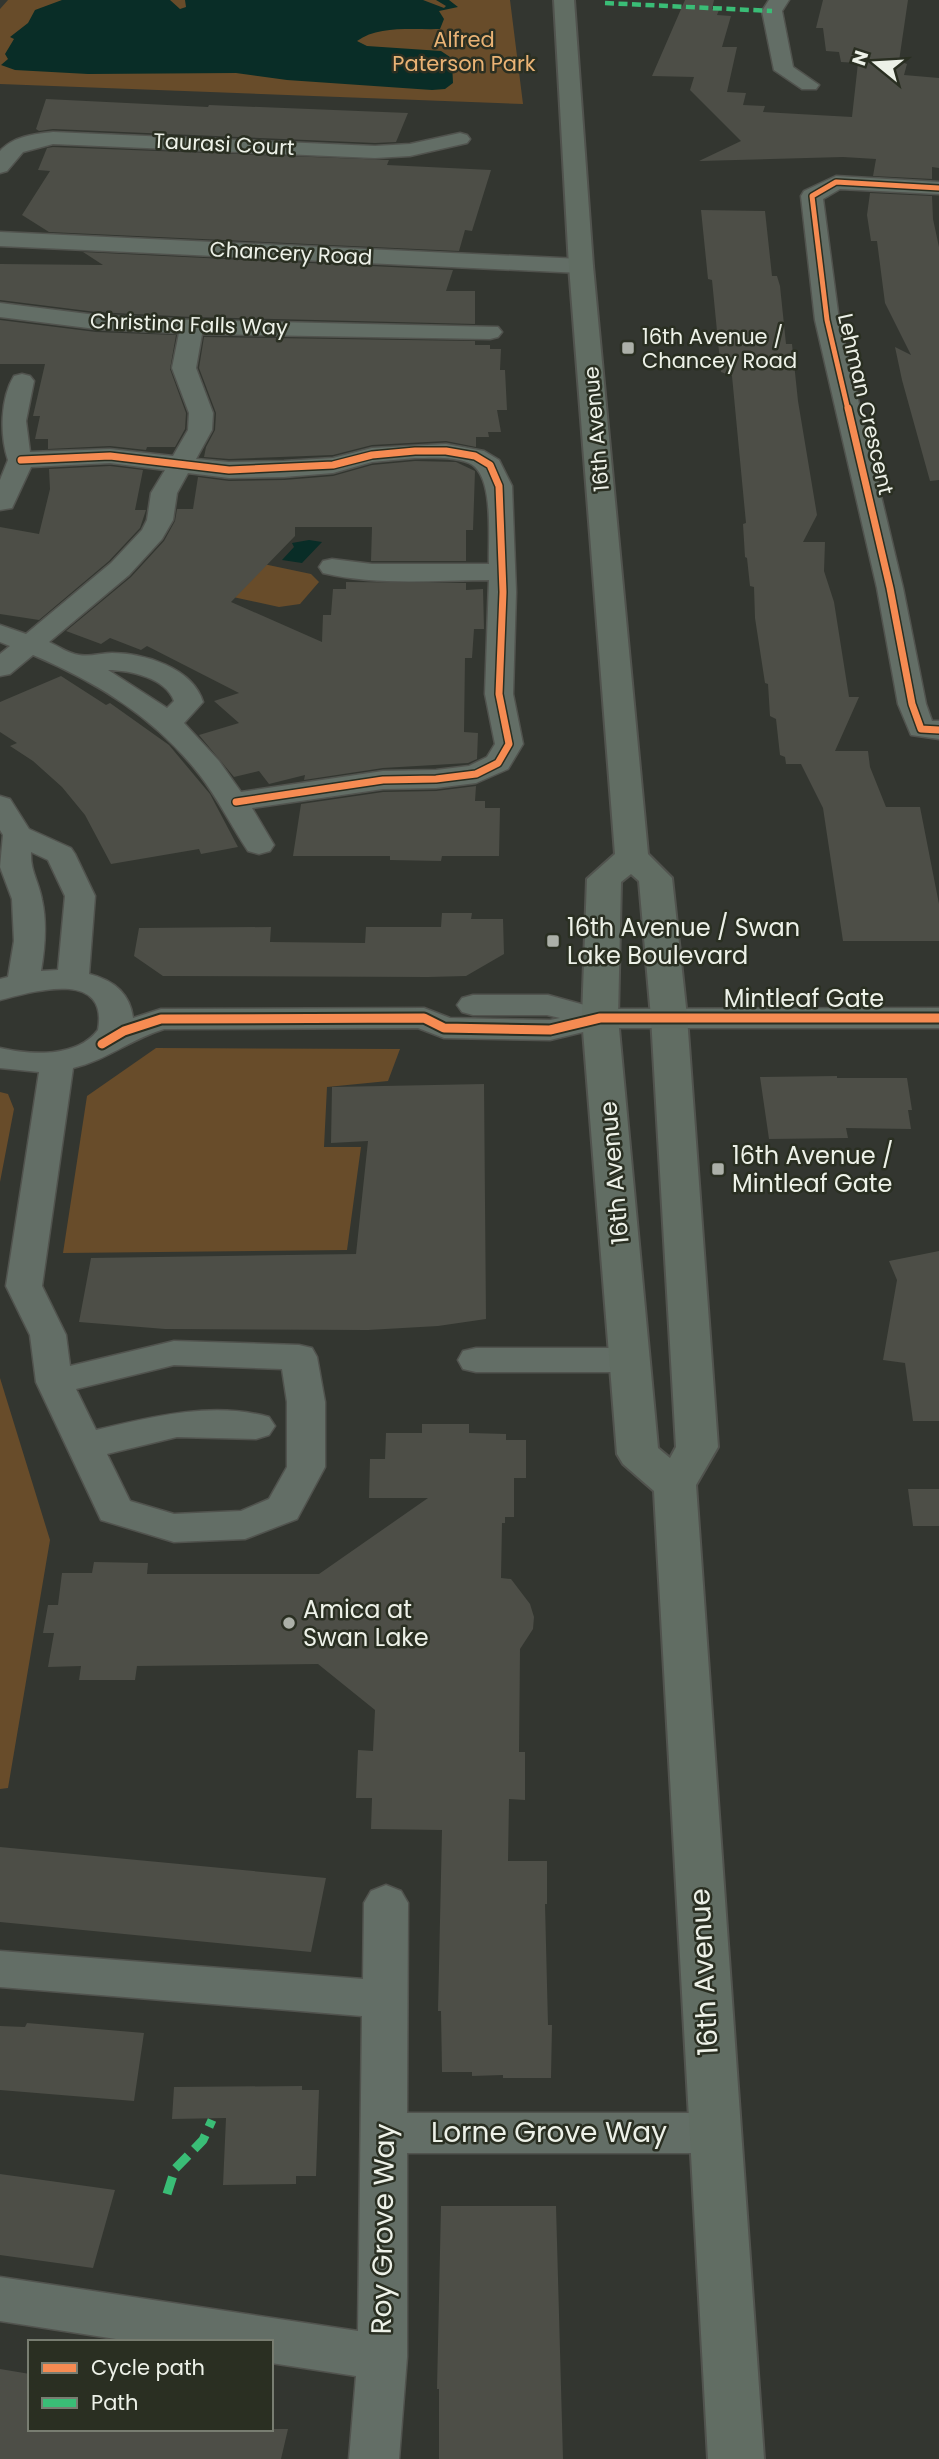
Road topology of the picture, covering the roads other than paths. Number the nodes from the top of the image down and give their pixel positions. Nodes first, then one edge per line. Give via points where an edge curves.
1 (564, 0) edge
2 (779, 0) edge
3 (809, 85) dead end
4 (460, 139) dead end
5 (0, 167) edge
6 (939, 188) edge
7 (0, 239) edge
8 (581, 266) junction
9 (0, 310) edge
10 (192, 327) junction
11 (490, 332) dead end
12 (22, 381) dead end
13 (21, 460) junction
14 (178, 466) junction
15 (3, 503) dead end
16 (332, 567) dead end
17 (503, 572) junction
18 (0, 633) edge
19 (32, 645) junction
20 (0, 668) edge
21 (939, 730) edge
22 (236, 802) junction
23 (0, 805) edge
24 (18, 835) junction
25 (260, 845) dead end
26 (632, 857) junction
27 (80, 909) junction
28 (29, 912) junction
29 (73, 980) junction
30 (12, 986) edge
31 (115, 1005) junction
32 (669, 1017) junction
33 (600, 1018) junction
34 (939, 1018) edge
35 (161, 1019) junction
36 (102, 1044) junction
37 (0, 1058) edge
38 (57, 1063) junction
39 (476, 1360) dead end
40 (630, 1360) junction
41 (54, 1382) junction
42 (256, 1426) dead end
43 (85, 1447) junction
44 (675, 1485) junction
45 (386, 1903) dead end
46 (0, 1969) edge
47 (386, 1999) junction
48 (384, 2133) junction
49 (713, 2133) junction
50 (0, 2299) edge
51 (270, 2340) edge
52 (273, 2340) edge
53 (382, 2357) junction
54 (374, 2459) edge
55 (736, 2459) edge

1 - 8 main road, 16th Avenue
2 - 3 street via 772,11 784,70
4 - 5 street, Taurasi Court via 375,152 53,138 14,146
6 - 21 street, Lehman Crescent via 836,182 811,196 827,320 890,588 912,704 921,729
7 - 8 street, Chancery Road
8 - 26 main road, 16th Avenue
9 - 10 street, Christina Falls Way
10 - 11 street, Christina Falls Way via 338,328 377,341
10 - 14 street via 184,368 201,414 200,429
12 - 13 street via 12,422 12,442
13 - 14 street via 110,456
13 - 15 street
14 - 17 street via 284,469 415,451 475,456 490,466 499,486
14 - 19 street via 164,493 153,533 120,569
16 - 17 street via 372,572
17 - 22 street via 499,694 509,744 498,763 476,774 383,780
18 - 19 street
19 - 20 street
19 - 22 street via 134,695 169,722
22 - 25 street
23 - 24 street
24 - 27 street via 60,854 80,896
24 - 28 street via 15,867
26 - 32 main road via 655,878
26 - 33 main road, 16th Avenue via 604,879
27 - 28 street
27 - 29 street
28 - 30 street via 30,941
29 - 30 street via 49,978
29 - 31 street via 99,989
31 - 35 street
31 - 36 street via 117,1023
32 - 33 street, Mintleaf Gate
32 - 34 street, Mintleaf Gate
32 - 44 main road via 697,1447
33 - 35 street, Mintleaf Gate via 550,1030 444,1028 424,1018
33 - 40 main road, 16th Avenue
35 - 36 street
36 - 38 street
37 - 38 street
38 - 41 street via 24,1286 48,1335
39 - 40 street
40 - 44 main road, 16th Avenue via 638,1454
41 - 43 street
41 - 43 street via 174,1353 299,1357 306,1402 306,1467 283,1509 245,1525 174,1528 115,1510
42 - 43 street via 177,1424
44 - 49 main road, 16th Avenue
45 - 47 street, Roy Grove Way
46 - 47 street
47 - 48 street, Roy Grove Way
48 - 49 street, Lorne Grove Way
48 - 53 street, Roy Grove Way
49 - 55 main road, 16th Avenue
50 - 51 street
52 - 53 street
53 - 54 street, Roy Grove Way

